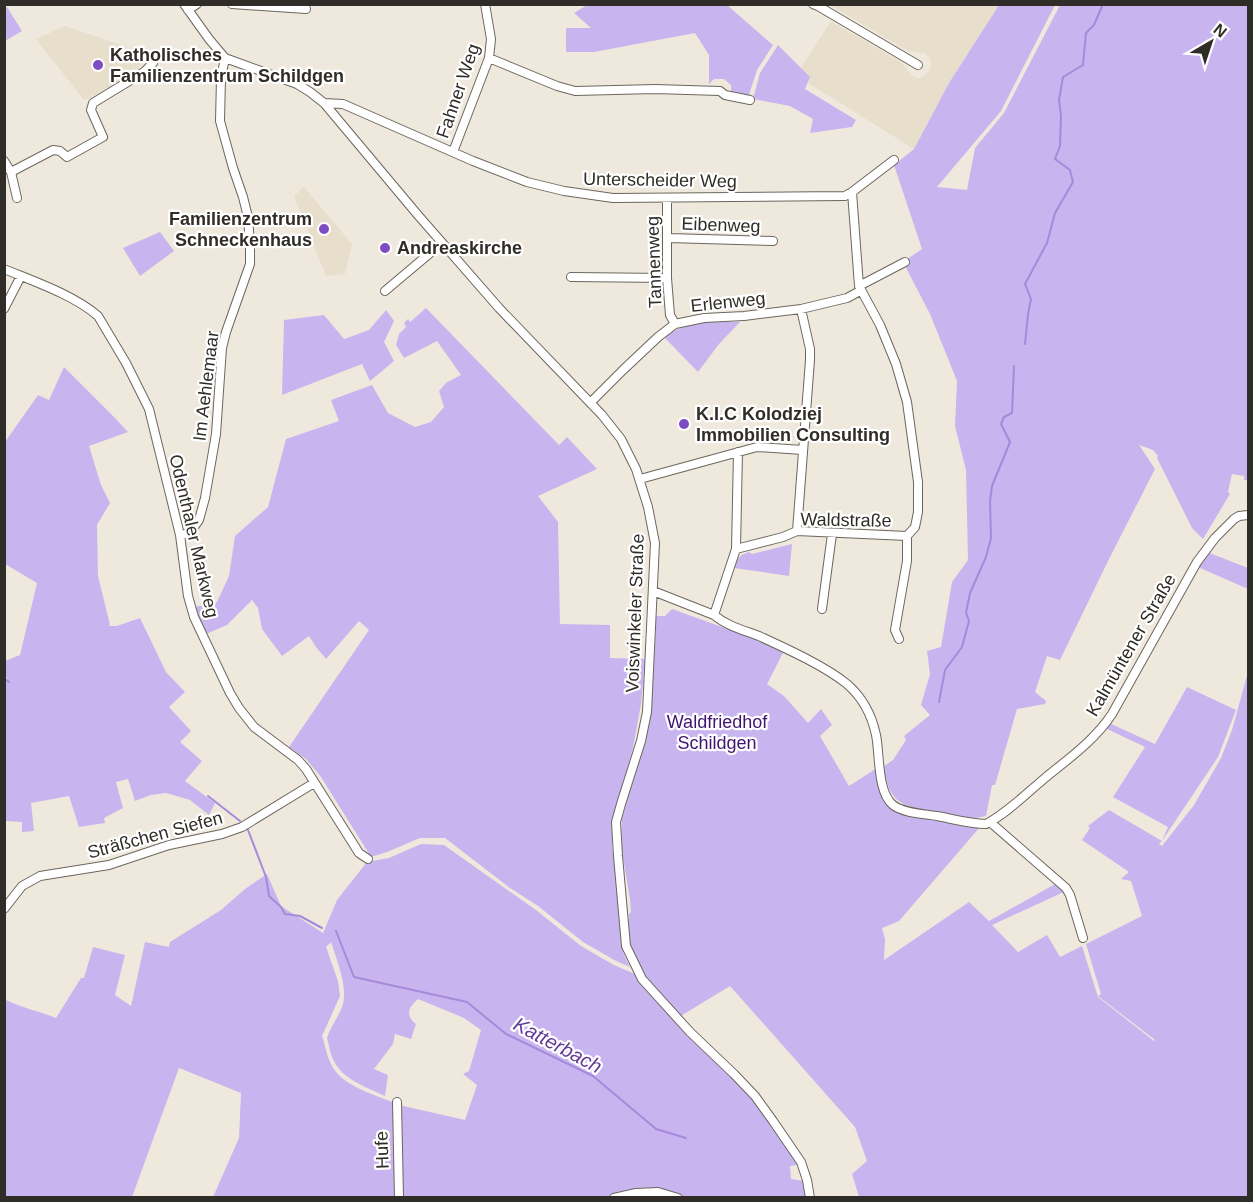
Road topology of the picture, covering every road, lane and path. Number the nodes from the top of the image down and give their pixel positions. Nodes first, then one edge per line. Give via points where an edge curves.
1 (197, 4) edge
2 (232, 4) edge
3 (485, 4) edge
4 (813, 4) edge
5 (186, 7) edge
6 (306, 9) dead end
7 (225, 58) junction
8 (489, 58) junction
9 (153, 63) dead end
10 (918, 65) dead end
11 (750, 100) dead end
12 (324, 103) junction
13 (453, 152) junction
14 (894, 160) dead end
15 (4, 161) edge
16 (11, 172) junction
17 (852, 192) junction
18 (17, 198) dead end
19 (667, 198) junction
20 (668, 238) junction
21 (773, 241) dead end
22 (442, 243) junction
23 (905, 262) dead end
24 (4, 268) edge
25 (21, 276) junction
26 (571, 277) dead end
27 (667, 278) junction
28 (860, 289) junction
29 (385, 291) dead end
30 (4, 309) edge
31 (801, 309) junction
32 (675, 324) junction
33 (591, 402) junction
34 (803, 450) junction
35 (738, 452) junction
36 (640, 480) junction
37 (1248, 515) edge
38 (797, 531) junction
39 (832, 534) junction
40 (180, 535) junction
41 (907, 536) junction
42 (736, 549) junction
43 (653, 591) junction
44 (822, 609) dead end
45 (714, 615) junction
46 (899, 639) dead end
47 (315, 783) junction
48 (990, 822) junction
49 (368, 859) dead end
50 (4, 909) edge
51 (1083, 938) dead end
52 (397, 1102) dead end
53 (399, 1197) edge
54 (614, 1197) edge
55 (678, 1197) edge
56 (810, 1197) edge

1 - 5 street
2 - 6 street
3 - 8 street, Fahner Weg via 491,39
4 - 10 street
5 - 7 street
7 - 12 street, Voiswinkeler Straße via 297,84
7 - 40 street, Im Aehlemaar via 220,121 245,207 250,264 222,348 216,434 205,498 199,520 191,531
8 - 11 street via 575,91 720,91
8 - 13 street, Fahner Weg
9 - 16 street via 93,103 91,110 103,137 67,157 53,150
12 - 13 street, Unterscheider Weg via 343,104
12 - 22 street, Voiswinkeler Straße
13 - 19 street, Unterscheider Weg via 527,182 564,192 613,198
14 - 17 street, Unterscheider Weg
15 - 16 street
16 - 18 street
17 - 19 street, Unterscheider Weg via 845,196
17 - 28 street, Waldstraße
19 - 20 street, Tannenweg
20 - 21 street, Eibenweg
20 - 27 street, Tannenweg
22 - 29 street
22 - 33 street, Voiswinkeler Straße
23 - 28 street
24 - 25 street, Odenthaler Markweg
25 - 30 street
25 - 40 street, Odenthaler Markweg via 98,316 149,409
26 - 27 street
27 - 32 street, Tannenweg via 670,315
28 - 31 street, Erlenweg via 848,298
28 - 41 street, Waldstraße via 880,325 907,402 918,512 915,527
31 - 32 street, Erlenweg
31 - 34 street via 810,349
32 - 33 street, Erlenweg
33 - 36 street, Voiswinkeler Straße via 621,439
34 - 35 street via 757,447
34 - 38 street
35 - 36 street
35 - 42 street
36 - 43 street, Voiswinkeler Straße via 655,543
37 - 48 street, Kalmüntener Straße via 1234,519 1201,555 1100,729
38 - 39 street, Waldstraße
38 - 42 street, Waldstraße
39 - 41 street, Waldstraße
39 - 44 street
40 - 47 street, Odenthaler Markweg via 194,617 230,693 254,727 298,760
41 - 46 street via 907,561 895,630
42 - 45 street
43 - 45 street
43 - 56 street, Voiswinkeler Straße via 647,712 616,822 626,946 642,979 741,1081 773,1121 801,1162
45 - 48 street via 828,671 853,690 875,729 883,786 893,805 969,822
47 - 49 street, Odenthaler Markweg via 358,853
47 - 50 street, Sträßchen Siefen via 242,827 222,834 169,845 109,865 40,876 22,886
48 - 51 street via 1066,888
52 - 53 street, Hufe
54 - 55 street via 658,1192

